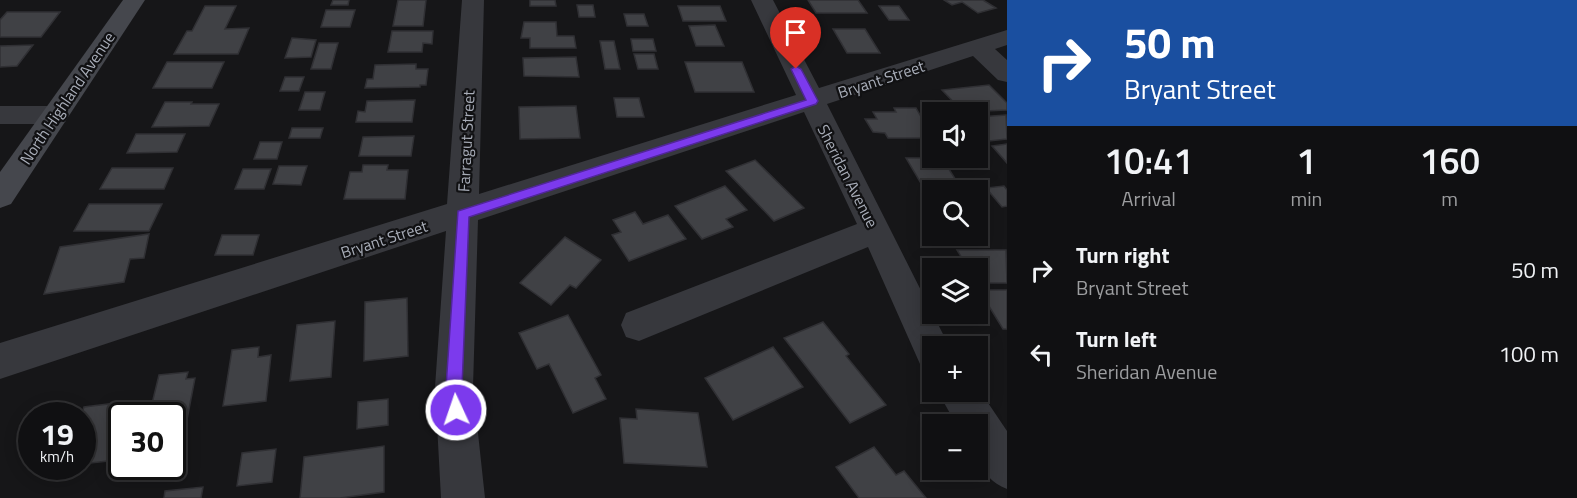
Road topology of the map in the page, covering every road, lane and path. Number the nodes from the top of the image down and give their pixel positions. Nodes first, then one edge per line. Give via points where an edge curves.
1 (134, 0) edge
2 (473, 0) edge
3 (762, 0) edge
4 (1007, 38) edge
5 (978, 47) junction
6 (1007, 74) edge
7 (812, 101) junction
8 (55, 115) junction
9 (0, 116) edge
10 (0, 196) edge
11 (463, 214) junction
12 (876, 230) junction
13 (639, 325) dead end
14 (926, 336) edge
15 (0, 362) edge
16 (964, 402) edge
17 (1007, 468) edge
18 (463, 498) edge

1 - 8 main road, North Highland Avenue
2 - 11 street, Farragut Street
3 - 7 street, Sheridan Avenue
4 - 5 street, Bryant Street
5 - 6 street
5 - 7 street, Bryant Street
7 - 11 street, Bryant Street
7 - 12 street, Sheridan Avenue
8 - 9 street
8 - 10 main road, North Highland Avenue
11 - 15 street, Bryant Street
11 - 18 street, Farragut Street via 454,387
12 - 13 street
12 - 14 street, Sheridan Avenue
16 - 17 street

